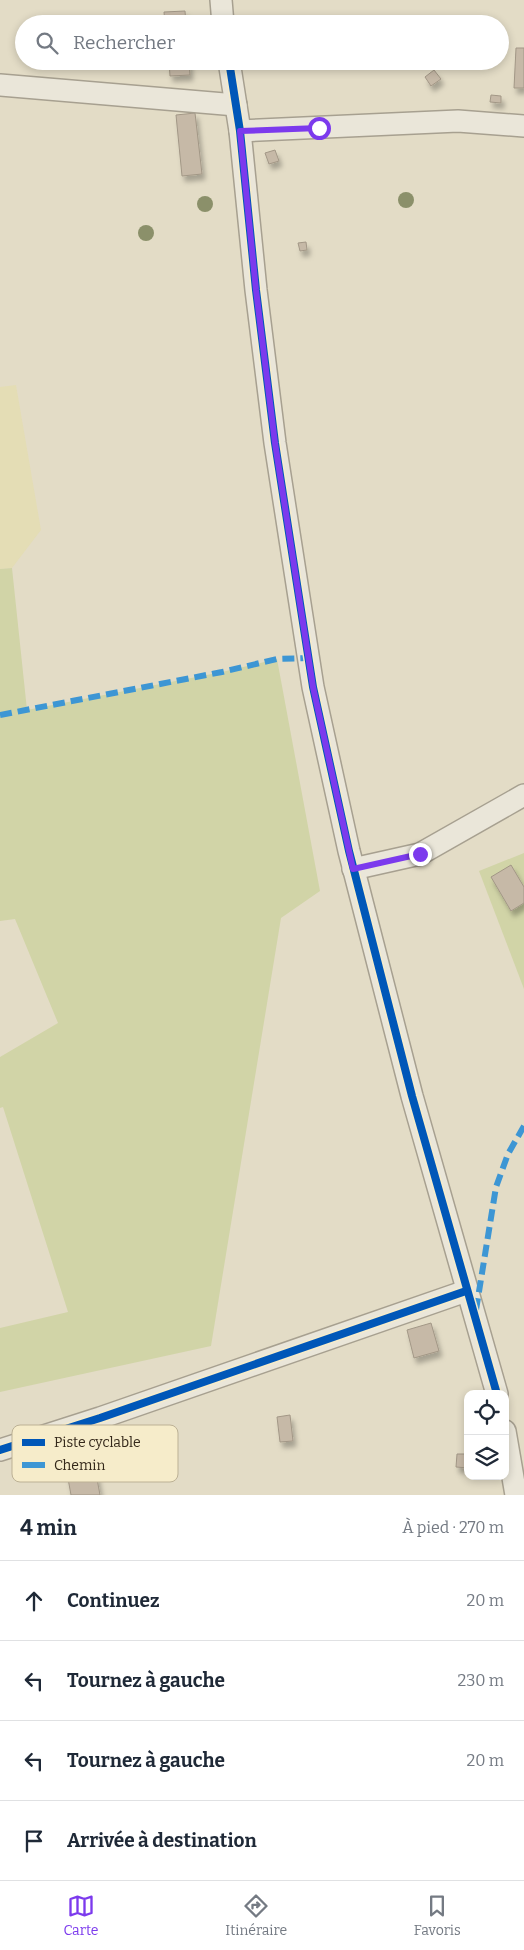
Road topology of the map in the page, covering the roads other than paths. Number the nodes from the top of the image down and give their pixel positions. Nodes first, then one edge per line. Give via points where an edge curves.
1 (221, 0) edge
2 (223, 15) edge
3 (230, 70) edge
4 (0, 85) edge
5 (236, 105) junction
6 (524, 126) edge
7 (240, 131) junction
8 (524, 795) edge
9 (353, 869) junction
10 (466, 1291) junction
11 (496, 1390) edge
12 (78, 1425) edge
13 (506, 1435) edge
14 (12, 1446) edge
15 (0, 1450) edge
16 (516, 1495) edge

1 - 2 street
3 - 5 street
4 - 5 street
5 - 7 street
6 - 7 street via 458,121
7 - 9 street via 278,462 313,687
8 - 9 street via 420,854
9 - 10 street
10 - 11 street
10 - 12 street
13 - 16 street
14 - 15 street

